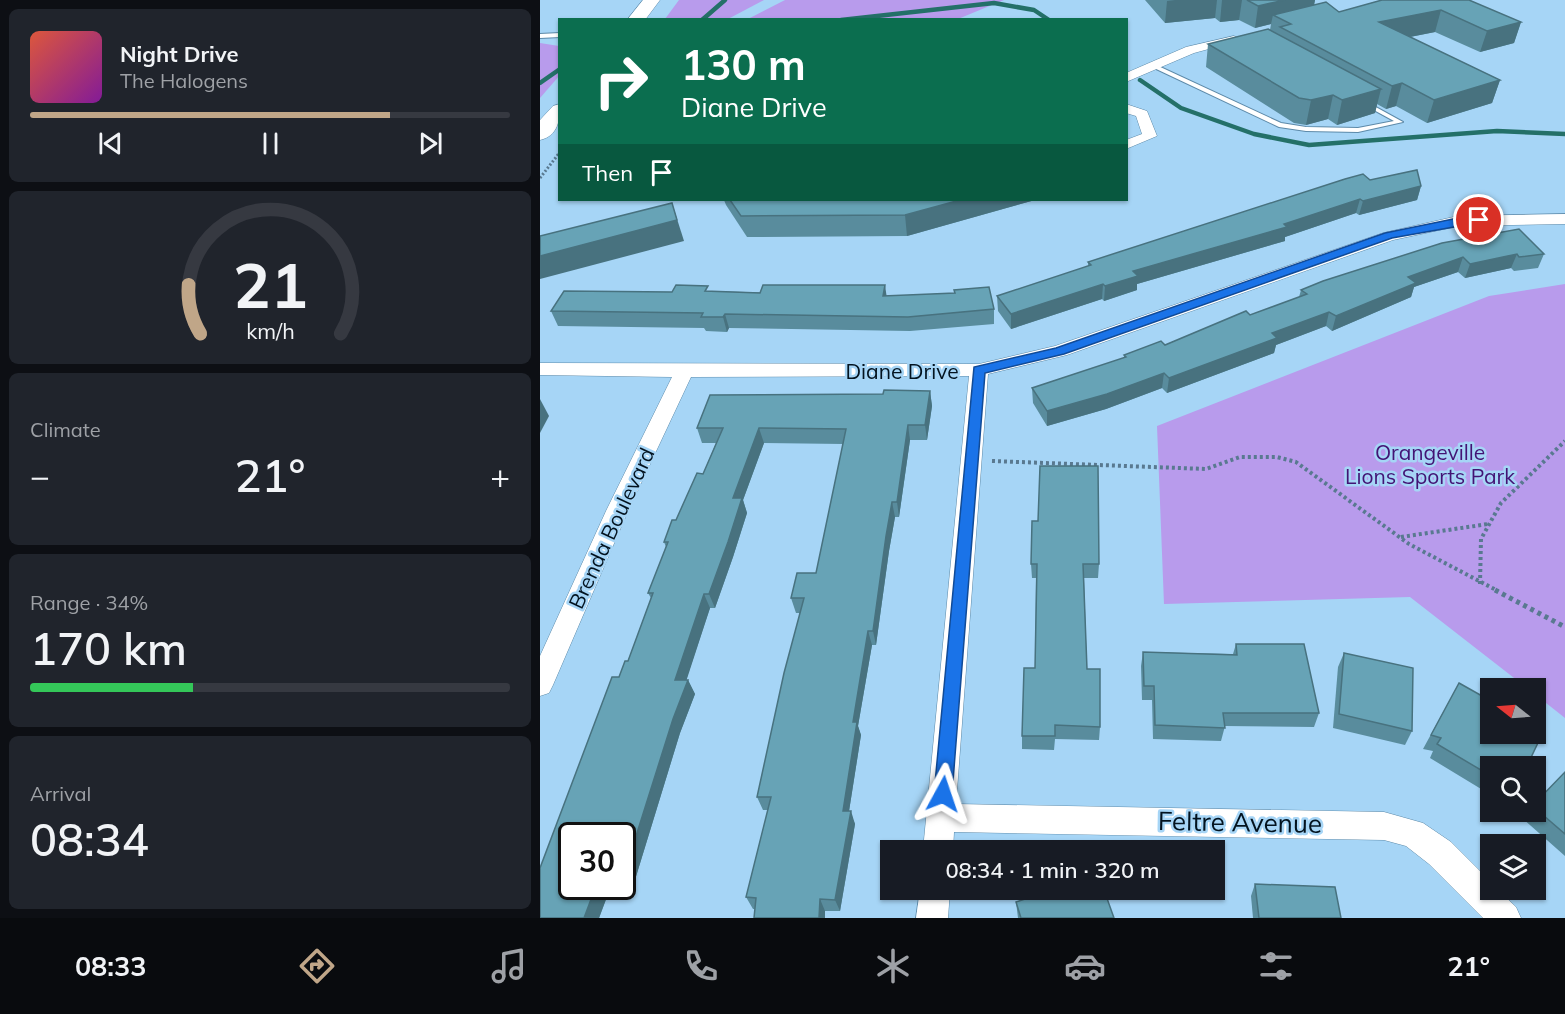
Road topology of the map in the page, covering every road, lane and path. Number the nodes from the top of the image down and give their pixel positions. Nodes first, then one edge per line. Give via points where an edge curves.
1 (652, 0) edge
2 (637, 18) edge
3 (558, 34) edge
4 (540, 36) edge
5 (1245, 36) edge
6 (1154, 66) junction
7 (1128, 77) edge
8 (1358, 99) edge
9 (1128, 109) edge
10 (558, 112) edge
11 (540, 134) edge
12 (1128, 144) edge
13 (558, 155) edge
14 (540, 178) edge
15 (1565, 219) edge
16 (540, 369) edge
17 (979, 370) junction
18 (684, 371) junction
19 (1565, 441) edge
20 (971, 460) junction
21 (1489, 524) junction
22 (1400, 537) junction
23 (1480, 584) junction
24 (1565, 627) edge
25 (540, 685) edge
26 (941, 818) junction
27 (939, 840) edge
28 (933, 900) edge
29 (932, 918) edge
30 (1505, 918) edge

1 - 2 main road
3 - 4 lane
5 - 6 street via 1190,50
6 - 7 street
6 - 8 lane via 1279,125 1358,130 1400,122
9 - 12 street via 1142,114 1150,136
10 - 11 main road
13 - 14 path
15 - 17 street, Diane Drive via 1458,222 1389,236 1060,351
16 - 18 street, Diane Drive
17 - 18 street, Diane Drive
17 - 20 street
18 - 25 street, Brenda Boulevard
19 - 21 path via 1501,503
20 - 22 path via 1206,469 1240,457 1277,457 1296,462
20 - 26 street
21 - 22 path
21 - 23 path via 1481,538
22 - 23 path
23 - 24 path
26 - 27 street
26 - 30 street, Feltre Avenue via 1384,826 1413,833 1440,853
28 - 29 street

